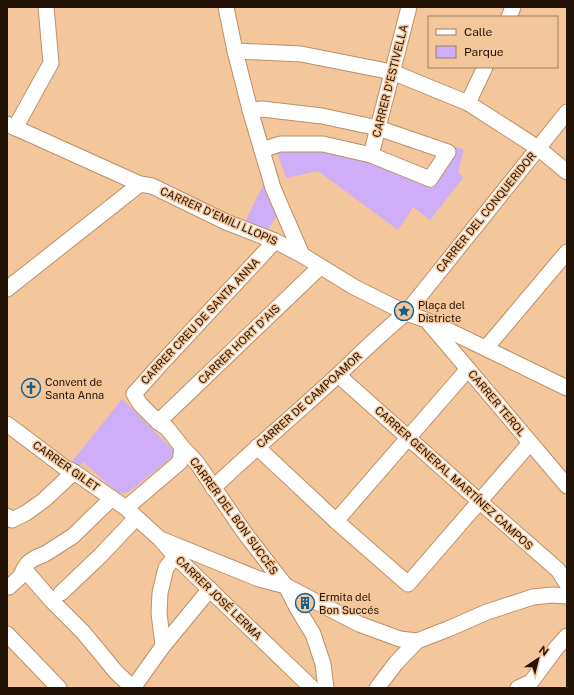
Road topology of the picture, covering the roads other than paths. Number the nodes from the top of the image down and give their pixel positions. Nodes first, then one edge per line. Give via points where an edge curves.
1 (46, 7) edge
2 (226, 7) edge
3 (409, 7) edge
4 (236, 51) junction
5 (485, 68) edge
6 (392, 72) junction
7 (468, 103) junction
8 (250, 110) junction
9 (567, 112) edge
10 (11, 126) edge
11 (378, 128) junction
12 (538, 148) junction
13 (262, 150) junction
14 (371, 155) junction
15 (567, 172) edge
16 (140, 184) junction
17 (275, 241) junction
18 (567, 252) edge
19 (302, 255) junction
20 (320, 267) junction
21 (8, 288) edge
22 (406, 313) junction
23 (426, 320) junction
24 (486, 348) junction
25 (468, 369) junction
26 (338, 375) junction
27 (566, 386) edge
28 (140, 404) joint
29 (158, 422) junction
30 (7, 424) edge
31 (408, 437) junction
32 (530, 443) junction
33 (182, 447) junction
34 (257, 447) junction
35 (74, 472) junction
36 (567, 486) edge
37 (213, 488) junction
38 (112, 498) junction
39 (479, 502) junction
40 (131, 513) junction
41 (7, 516) edge
42 (336, 520) junction
43 (160, 539) junction
44 (175, 556) junction
45 (24, 569) junction
46 (567, 584) edge
47 (286, 586) junction
48 (7, 587) edge
49 (210, 589) junction
50 (61, 593) dead end
51 (567, 596) edge
52 (7, 634) edge
53 (567, 636) edge
54 (417, 641) junction
55 (164, 646) junction
56 (530, 686) edge
57 (59, 688) edge
58 (133, 688) edge
59 (312, 688) edge
60 (326, 688) edge
61 (377, 688) edge

1 - 10 street via 51,63
2 - 4 street
3 - 6 street, CARRER D'ESTIVELLA
4 - 6 street via 301,54
4 - 8 street
5 - 7 street
6 - 7 street
6 - 11 street, CARRER D'ESTIVELLA
7 - 12 street
8 - 11 street via 322,116
8 - 13 street
9 - 12 street, CARRER DEL CONQUERIDOR
10 - 16 street, CARRER D'EMILI LLOPIS
11 - 14 street, CARRER D'ESTIVELLA
11 - 14 street via 448,152 430,179
12 - 15 street
12 - 22 street, CARRER DEL CONQUERIDOR
13 - 14 street via 280,144 322,144
13 - 19 street via 273,188
16 - 17 street, CARRER D'EMILI LLOPIS via 152,186 226,222
16 - 21 street
17 - 19 street, CARRER D'EMILI LLOPIS
17 - 28 street, CARRER CREU DE SANTA ANNA via 134,394
18 - 24 street
19 - 20 street, CARRER D'EMILI LLOPIS
20 - 22 street, CARRER D'EMILI LLOPIS
20 - 29 street, CARRER HORT D'AIS
22 - 23 street, CARRER D'EMILI LLOPIS
22 - 26 street, CARRER DE CAMPOAMOR
23 - 24 street, CARRER D'EMILI LLOPIS
23 - 25 street, CARRER TEROL
24 - 27 street, CARRER D'EMILI LLOPIS
25 - 31 street
25 - 32 street, CARRER TEROL
26 - 31 street, CARRER GENERAL MARTÍNEZ CAMPOS
26 - 34 street, CARRER DE CAMPOAMOR
28 - 29 street, CARRER DEL BON SUCCÉS
29 - 33 street, CARRER DEL BON SUCCÉS via 167,428
30 - 35 street, CARRER GILET
31 - 39 street, CARRER GENERAL MARTÍNEZ CAMPOS
31 - 42 street
32 - 36 street, CARRER TEROL
32 - 39 street
33 - 37 street, CARRER DEL BON SUCCÉS via 197,463
33 - 40 street via 180,462
34 - 37 street, CARRER DE CAMPOAMOR
34 - 42 street
35 - 38 street, CARRER GILET
35 - 41 street via 26,513 12,520
37 - 47 street, CARRER DEL BON SUCCÉS
38 - 40 street, CARRER GILET
38 - 45 street via 72,536 35,558
39 - 42 street via 408,584
39 - 46 street, CARRER GENERAL MARTÍNEZ CAMPOS via 558,570
40 - 43 street, CARRER JOSÉ LERMA
40 - 50 street via 100,556
43 - 44 street, CARRER JOSÉ LERMA
43 - 47 street via 259,579
44 - 49 street, CARRER JOSÉ LERMA
44 - 55 street via 166,568 160,593 159,613
45 - 48 street via 20,577
45 - 58 street
47 - 54 street, CARRER DEL BON SUCCÉS via 359,624 400,639
47 - 60 street via 313,634 324,664
49 - 55 street
49 - 59 street, CARRER JOSÉ LERMA
51 - 54 street, CARRER DEL BON SUCCÉS via 552,594 533,597 487,612
52 - 57 street
53 - 56 street via 556,647
54 - 61 street, CARRER DEL BON SUCCÉS
55 - 58 street

